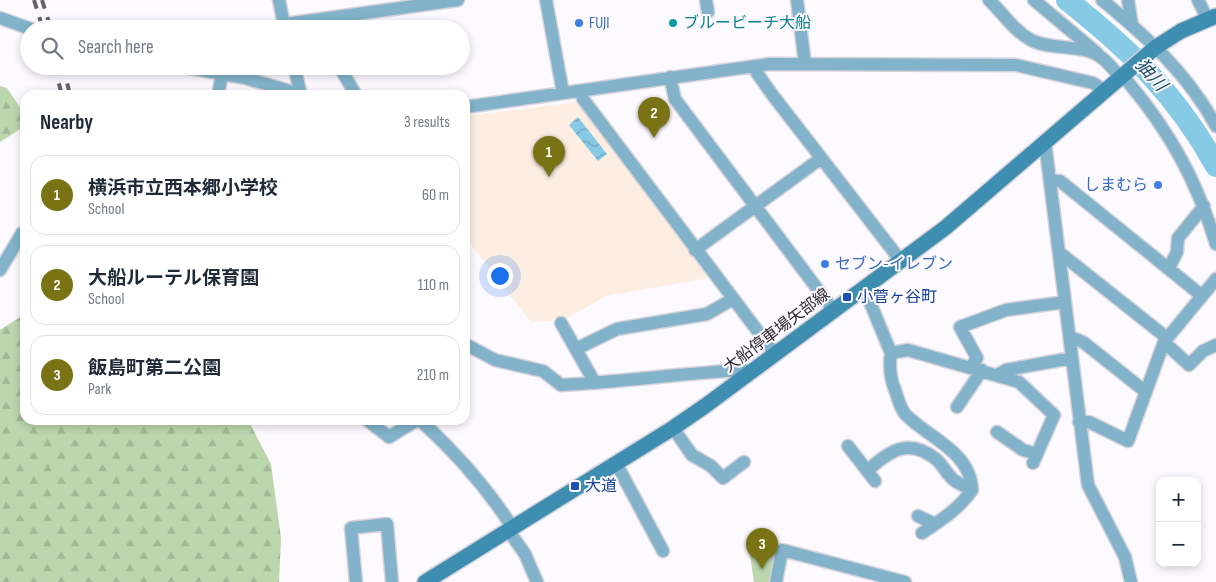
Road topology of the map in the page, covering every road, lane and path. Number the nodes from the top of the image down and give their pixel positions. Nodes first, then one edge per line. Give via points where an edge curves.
1 (280, 0) edge
2 (458, 0) edge
3 (546, 0) edge
4 (797, 0) edge
5 (989, 0) edge
6 (1034, 0) edge
7 (1102, 0) edge
8 (1128, 0) edge
9 (1198, 0) edge
10 (0, 18) edge
11 (1212, 18) edge
12 (284, 20) edge
13 (344, 20) edge
14 (20, 25) edge
15 (1132, 25) junction
16 (1154, 48) junction
17 (1101, 57) junction
18 (805, 64) junction
19 (757, 66) junction
20 (222, 75) joint
21 (296, 75) edge
22 (344, 75) edge
23 (670, 77) junction
24 (1124, 78) junction
25 (219, 90) edge
26 (286, 90) edge
27 (299, 90) edge
28 (353, 90) edge
29 (581, 91) junction
30 (1105, 91) junction
31 (563, 93) junction
32 (1200, 99) junction
33 (470, 106) edge
34 (1216, 109) edge
35 (1216, 126) edge
36 (1046, 142) junction
37 (820, 159) junction
38 (1051, 181) junction
39 (756, 206) junction
40 (1204, 206) junction
41 (20, 236) edge
42 (1216, 244) edge
43 (695, 250) junction
44 (1060, 253) junction
45 (901, 261) junction
46 (1170, 268) junction
47 (0, 270) edge
48 (1216, 279) edge
49 (864, 288) junction
50 (1201, 295) junction
51 (733, 299) junction
52 (1065, 302) junction
53 (834, 310) junction
54 (561, 323) dead end
55 (1070, 337) junction
56 (1165, 340) junction
57 (1216, 345) edge
58 (470, 347) edge
59 (576, 349) junction
60 (891, 353) junction
61 (775, 354) junction
62 (1072, 358) junction
63 (976, 368) junction
64 (749, 373) junction
65 (998, 375) junction
66 (596, 383) junction
67 (1146, 392) junction
68 (957, 407) dead end
69 (1079, 422) junction
70 (373, 425) edge
71 (410, 425) edge
72 (424, 425) edge
73 (674, 428) junction
74 (997, 432) dead end
75 (848, 446) dead end
76 (744, 462) dead end
77 (616, 463) junction
78 (972, 490) junction
79 (918, 516) dead end
80 (935, 524) junction
81 (510, 528) junction
82 (922, 534) dead end
83 (663, 551) dead end
84 (356, 582) edge
85 (392, 582) edge
86 (425, 582) edge
87 (536, 582) edge
88 (776, 582) edge
89 (905, 582) edge
90 (1131, 582) edge

1 - 12 street
2 - 13 street
3 - 31 street
4 - 18 street
5 - 17 street via 1031,40
6 - 17 street
7 - 15 street
8 - 15 street
9 - 11 street
10 - 14 street
11 - 16 main road via 1181,31
15 - 16 street
16 - 24 main road, 大船停車場矢部線
16 - 32 street via 1172,62
17 - 24 street
18 - 19 street
18 - 30 street via 1016,65 1093,83
19 - 23 street
19 - 37 street via 757,72 771,93
20 - 25 street
20 - 26 street
21 - 27 street
22 - 28 street
23 - 29 street
23 - 39 street via 675,99
24 - 30 main road, 大船停車場矢部線
24 - 40 street via 1158,120 1181,157
29 - 31 street
29 - 43 street via 583,100
30 - 36 main road, 大船停車場矢部線
31 - 33 street
32 - 34 street
32 - 35 street
36 - 38 street
36 - 45 main road, 大船停車場矢部線
37 - 39 street
37 - 45 street
38 - 44 street
38 - 46 street via 1060,180
39 - 43 street
39 - 53 street
40 - 42 street
40 - 46 street via 1178,238 1177,252
41 - 47 street
43 - 51 street
44 - 52 street
44 - 56 street
45 - 49 main road, 大船停車場矢部線
46 - 50 street
48 - 50 street
49 - 53 main road, 大船停車場矢部線
49 - 60 street
50 - 56 street
51 - 59 street via 707,314 617,329
51 - 61 street
52 - 55 street
52 - 63 street via 1006,310 960,327 977,358
53 - 61 main road, 大船停車場矢部線
54 - 59 street
55 - 62 street
55 - 67 street via 1083,342
56 - 57 street via 1189,365 1203,351
56 - 67 street
58 - 66 street via 495,360 543,370 561,385
59 - 66 street
60 - 63 street via 908,350
60 - 78 street via 892,384 904,413 961,459 968,470
61 - 64 main road, 大船停車場矢部線
62 - 65 street via 1006,370
62 - 69 street
63 - 65 street
63 - 68 street
64 - 66 street via 744,370 701,372
64 - 73 main road, 大船停車場矢部線
65 - 74 street via 1019,382 1054,415 1035,458
67 - 69 street via 1128,441 1089,422
69 - 90 street via 1088,485 1125,556
70 - 71 street via 389,438
72 - 81 street via 446,444 491,494
73 - 76 street via 692,455 724,478
73 - 77 main road, 大船停車場矢部線
75 - 78 street via 871,476 885,455 900,447 917,449 936,459 954,480
77 - 81 main road, 大船停車場矢部線
77 - 83 street
78 - 80 street via 964,501
79 - 80 street
80 - 82 street
81 - 86 main road, 大船停車場矢部線
81 - 87 street
84 - 85 street via 351,528 387,524
88 - 89 street via 782,550

